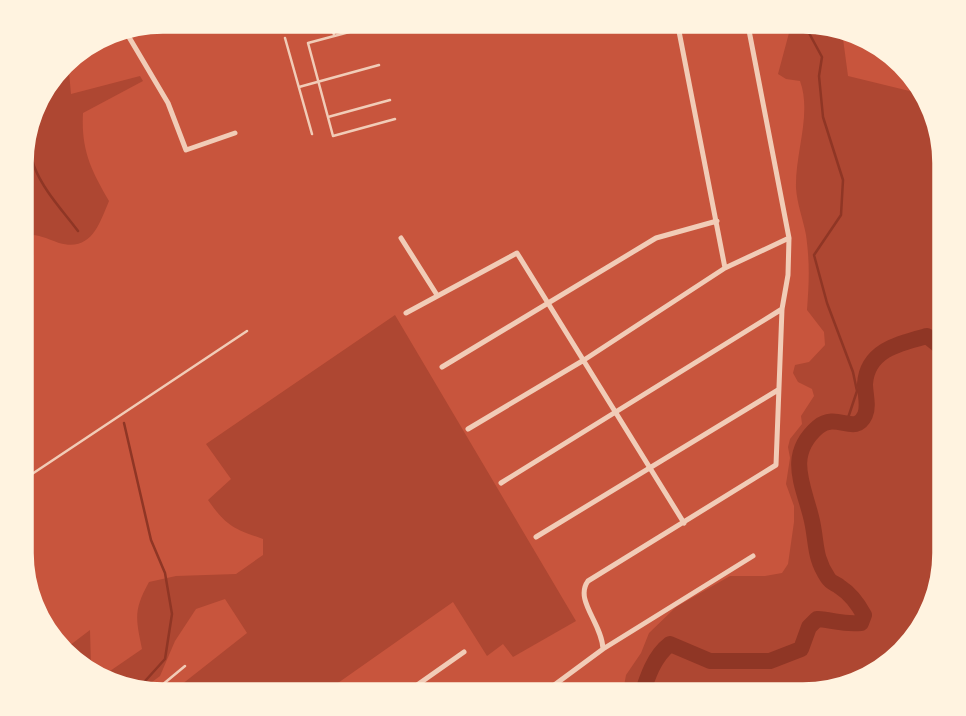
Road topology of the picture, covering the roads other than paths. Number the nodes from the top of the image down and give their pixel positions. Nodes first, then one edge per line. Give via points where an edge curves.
1 (333, 32) edge
2 (349, 32) edge
3 (679, 32) edge
4 (749, 32) edge
5 (128, 36) edge
6 (334, 36) junction
7 (285, 38) dead end
8 (379, 65) dead end
9 (319, 82) junction
10 (299, 87) junction
11 (390, 100) dead end
12 (328, 117) junction
13 (395, 120) dead end
14 (235, 133) dead end
15 (312, 134) dead end
16 (717, 221) junction
17 (401, 238) dead end
18 (789, 238) junction
19 (725, 268) junction
20 (437, 295) junction
21 (549, 304) junction
22 (782, 309) junction
23 (406, 313) dead end
24 (247, 331) dead end
25 (584, 360) junction
26 (442, 367) dead end
27 (778, 390) junction
28 (615, 413) junction
29 (468, 429) dead end
30 (649, 469) junction
31 (32, 474) edge
32 (500, 483) dead end
33 (684, 523) junction
34 (536, 537) dead end
35 (753, 556) dead end
36 (603, 649) junction
37 (464, 652) dead end
38 (185, 666) dead end
39 (163, 684) edge
40 (417, 684) edge
41 (556, 684) edge

1 - 6 lane
2 - 6 lane
3 - 16 street
4 - 18 street
5 - 14 street via 168,103 186,150
6 - 9 lane via 308,43
7 - 10 lane
8 - 9 lane
9 - 10 lane
9 - 12 lane
10 - 15 lane
11 - 12 lane
12 - 13 lane via 333,136
16 - 19 street
16 - 21 street via 656,238
17 - 20 street
18 - 19 street
18 - 22 street
19 - 25 street
20 - 21 street via 517,253
20 - 23 street
21 - 25 street
21 - 26 street
22 - 27 street
22 - 28 street
24 - 31 lane
25 - 28 street
25 - 29 street
27 - 30 street
27 - 33 street via 776,466
28 - 30 street
28 - 32 street
30 - 33 street
30 - 34 street
33 - 36 street via 588,581 583,597 600,629
35 - 36 street
36 - 41 street
37 - 40 street
38 - 39 lane

